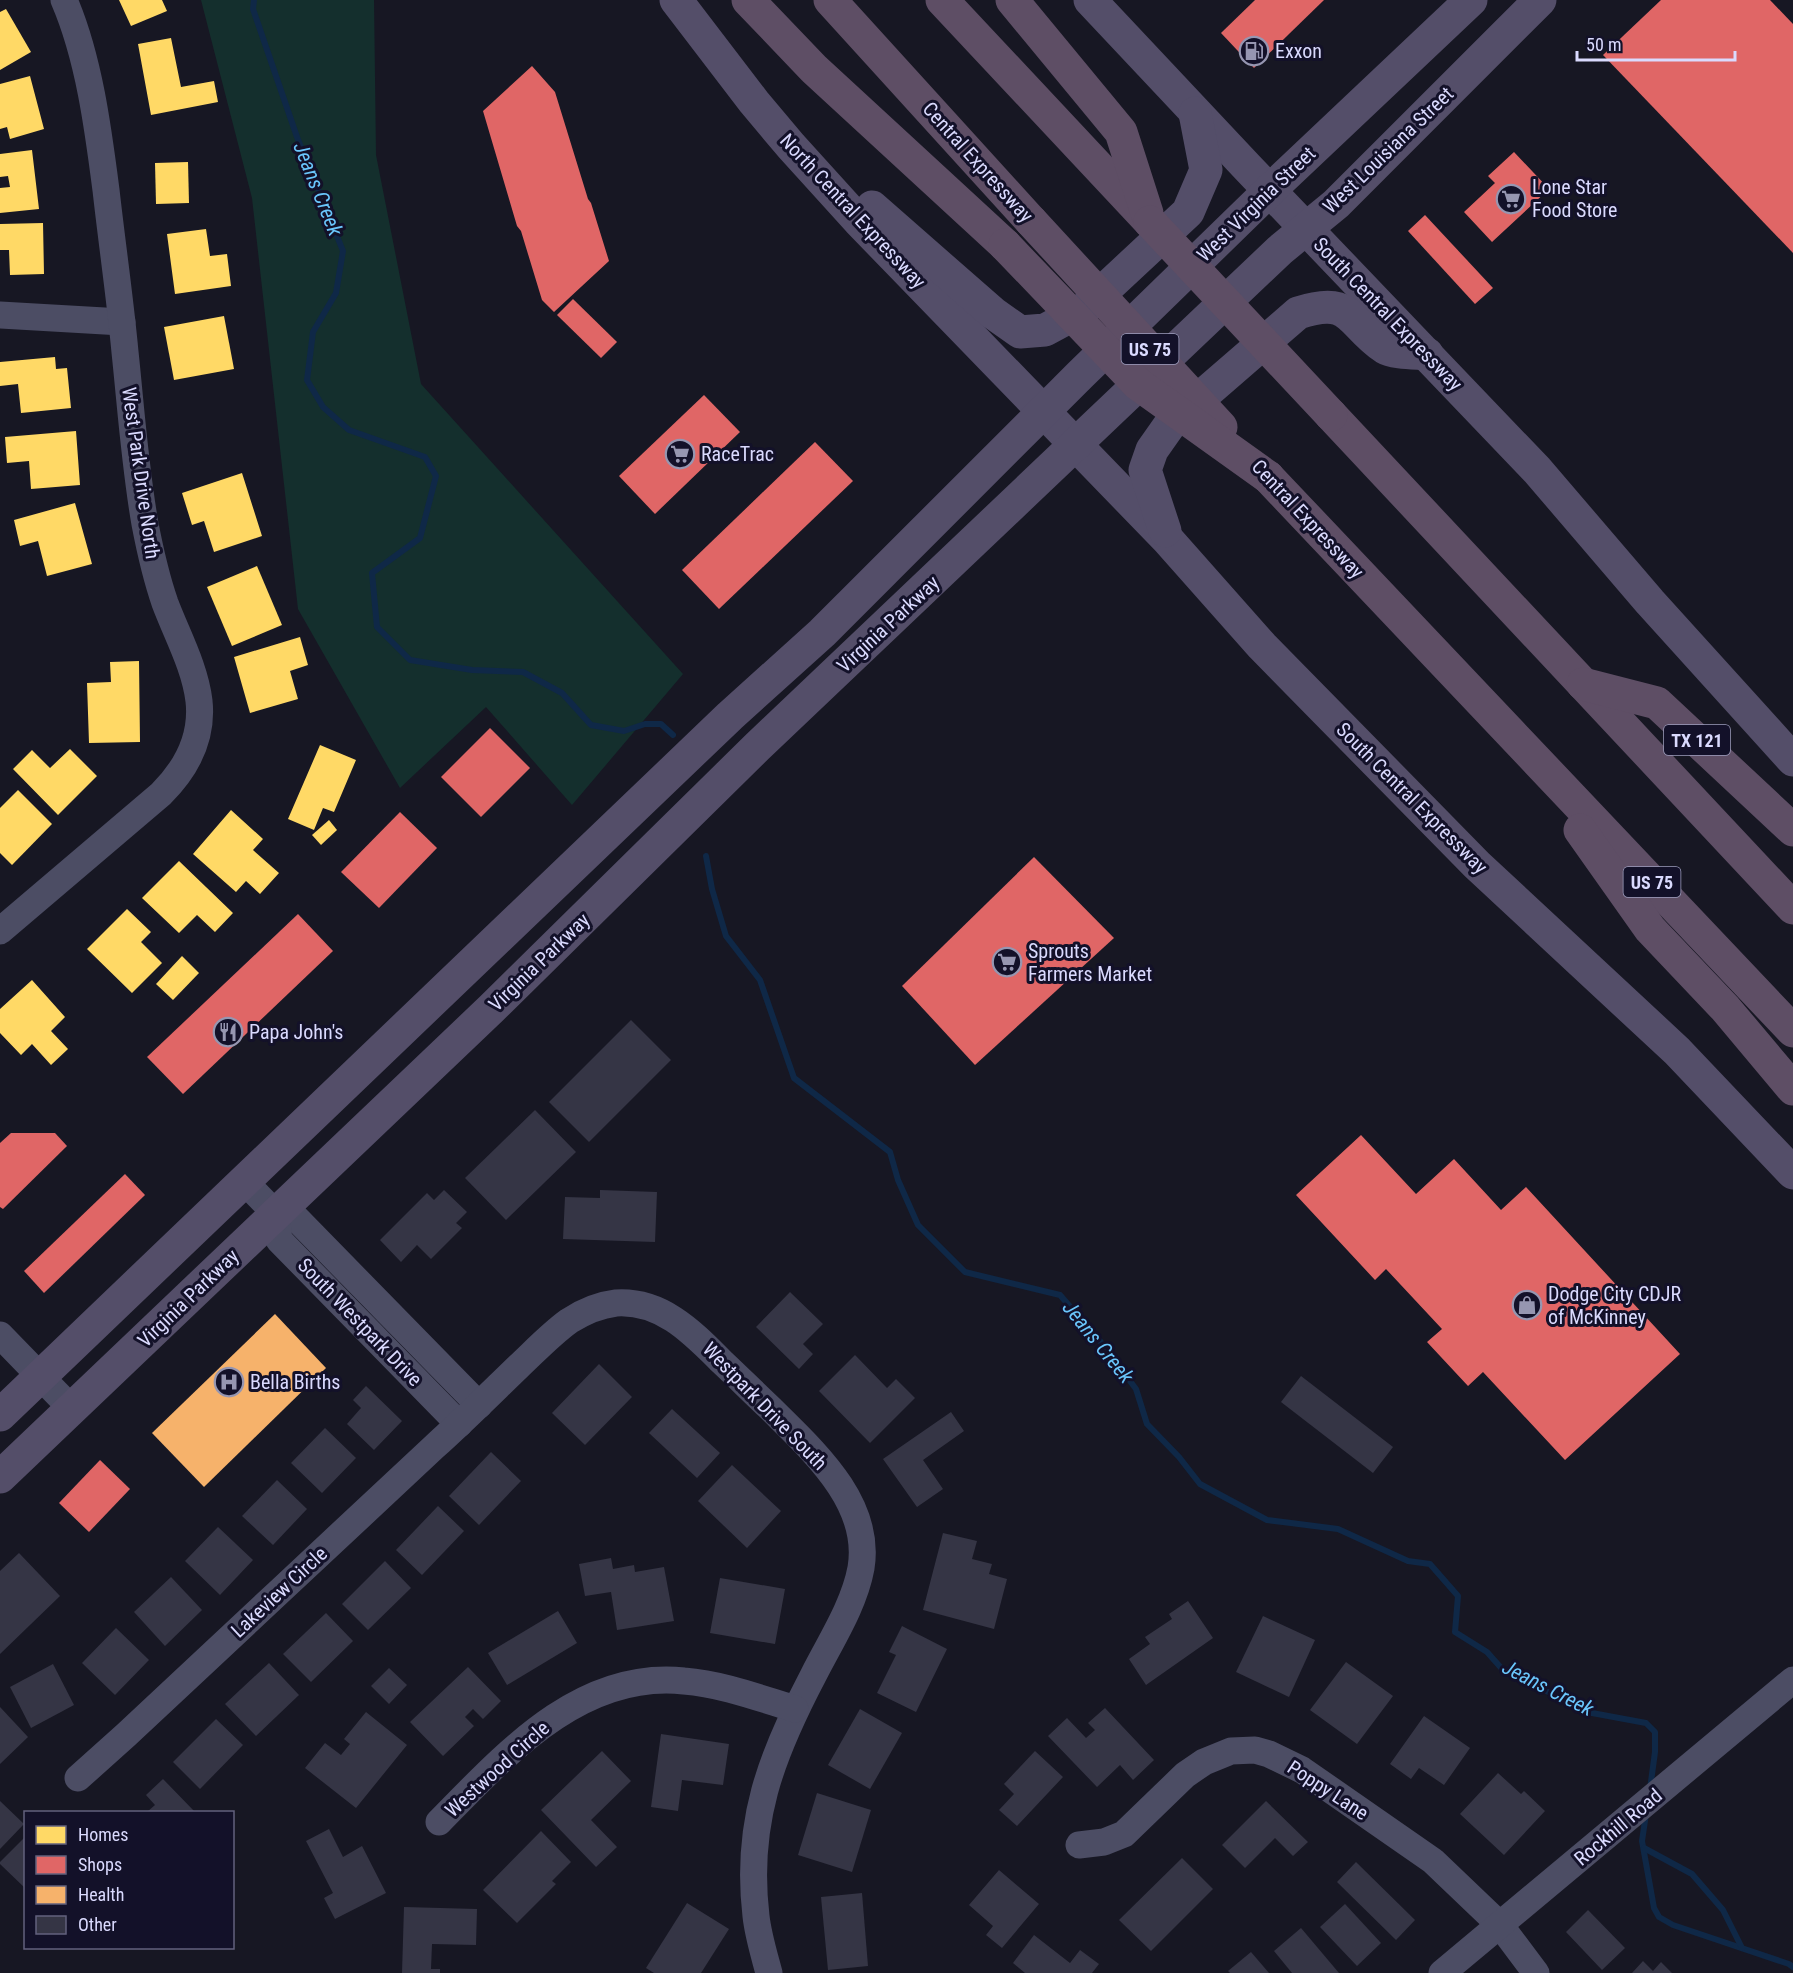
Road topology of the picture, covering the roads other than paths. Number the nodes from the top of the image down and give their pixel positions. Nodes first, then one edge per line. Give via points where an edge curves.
1 (64, 0) edge
2 (676, 0) edge
3 (748, 0) edge
4 (830, 0) edge
5 (942, 0) edge
6 (1012, 0) edge
7 (1090, 0) edge
8 (1471, 0) edge
9 (1540, 0) edge
10 (754, 102) junction
11 (1195, 113) junction
12 (1269, 191) junction
13 (1150, 222) junction
14 (1305, 229) junction
15 (0, 315) edge
16 (122, 322) junction
17 (1427, 354) junction
18 (1044, 410) junction
19 (1076, 444) junction
20 (1268, 477) junction
21 (1168, 540) junction
22 (1583, 683) junction
23 (1511, 733) junction
24 (1793, 760) edge
25 (1793, 830) edge
26 (1793, 908) edge
27 (4, 918) edge
28 (1793, 1031) edge
29 (1793, 1089) edge
30 (1793, 1173) edge
31 (243, 1180) junction
32 (276, 1214) junction
33 (0, 1335) edge
34 (41, 1376) junction
35 (479, 1404) junction
36 (72, 1409) junction
37 (0, 1415) edge
38 (459, 1424) junction
39 (0, 1477) edge
40 (1793, 1680) edge
41 (795, 1709) junction
42 (78, 1778) dead end
43 (439, 1822) dead end
44 (1079, 1845) dead end
45 (1500, 1925) junction
46 (769, 1973) edge
47 (1442, 1973) edge
48 (1536, 1973) edge

1 - 16 street, West Park Drive North via 95,113
2 - 10 main road, North Central Expressway
3 - 20 highway, bridge via 814,69 1005,245 1138,384
4 - 20 highway, Central Expressway / US 75, bridge
5 - 13 highway
6 - 13 highway via 1121,132
7 - 11 main road
8 - 12 main road, West Virginia Street
9 - 14 main road, West Louisiana Street via 1336,204
10 - 11 main road via 993,313 1020,332 1046,330 1084,309 1188,212 1206,170
10 - 18 main road, North Central Expressway via 859,221
11 - 12 main road
12 - 14 main road, South Central Expressway
12 - 18 main road, West Virginia Street
13 - 22 highway, bridge
14 - 17 main road, South Central Expressway
14 - 19 main road, West Louisiana Street
15 - 16 street
16 - 27 street, West Park Drive North via 145,524 165,601 195,679 199,721 195,741 178,777
17 - 21 main road via 1387,350 1340,308 1319,306 1298,313 1171,423 1152,450 1145,470
17 - 24 main road, South Central Expressway via 1537,470
18 - 19 main road, South Central Expressway
18 - 31 main road, Virginia Parkway via 822,633
19 - 21 main road, South Central Expressway
19 - 32 main road, Virginia Parkway
20 - 23 highway, Central Expressway / US 75
21 - 30 main road, South Central Expressway via 1262,646 1477,865 1677,1051
22 - 25 highway, TX 121 via 1657,704
22 - 26 highway
23 - 28 highway, Central Expressway / US 75
23 - 29 highway via 1650,929 1725,1008
31 - 32 street, South Westpark Drive
31 - 34 main road, Virginia Parkway
32 - 35 street, South Westpark Drive via 296,1217
32 - 36 main road, Virginia Parkway
32 - 38 street, South Westpark Drive via 279,1240
33 - 34 street
34 - 36 street
34 - 37 main road, Virginia Parkway
35 - 38 street, Lakeview Circle
35 - 41 street, Westpark Drive South via 545,1341 569,1321 594,1308 617,1303 642,1305 661,1311 692,1332 810,1449 848,1498 858,1521 862,1556 855,1587
36 - 39 main road, Virginia Parkway
38 - 42 street, Lakeview Circle
40 - 45 street, Rockhill Road
41 - 43 street, Westwood Circle via 734,1690 683,1680 636,1682 607,1691 563,1711 519,1743
41 - 46 street, Westpark Drive South via 771,1765 755,1830 756,1917
44 - 45 street, Poppy Lane via 1104,1842 1124,1834 1185,1775 1204,1762 1231,1751 1255,1750 1302,1770 1411,1845
45 - 47 street, Rockhill Road
45 - 48 street, Poppy Lane

